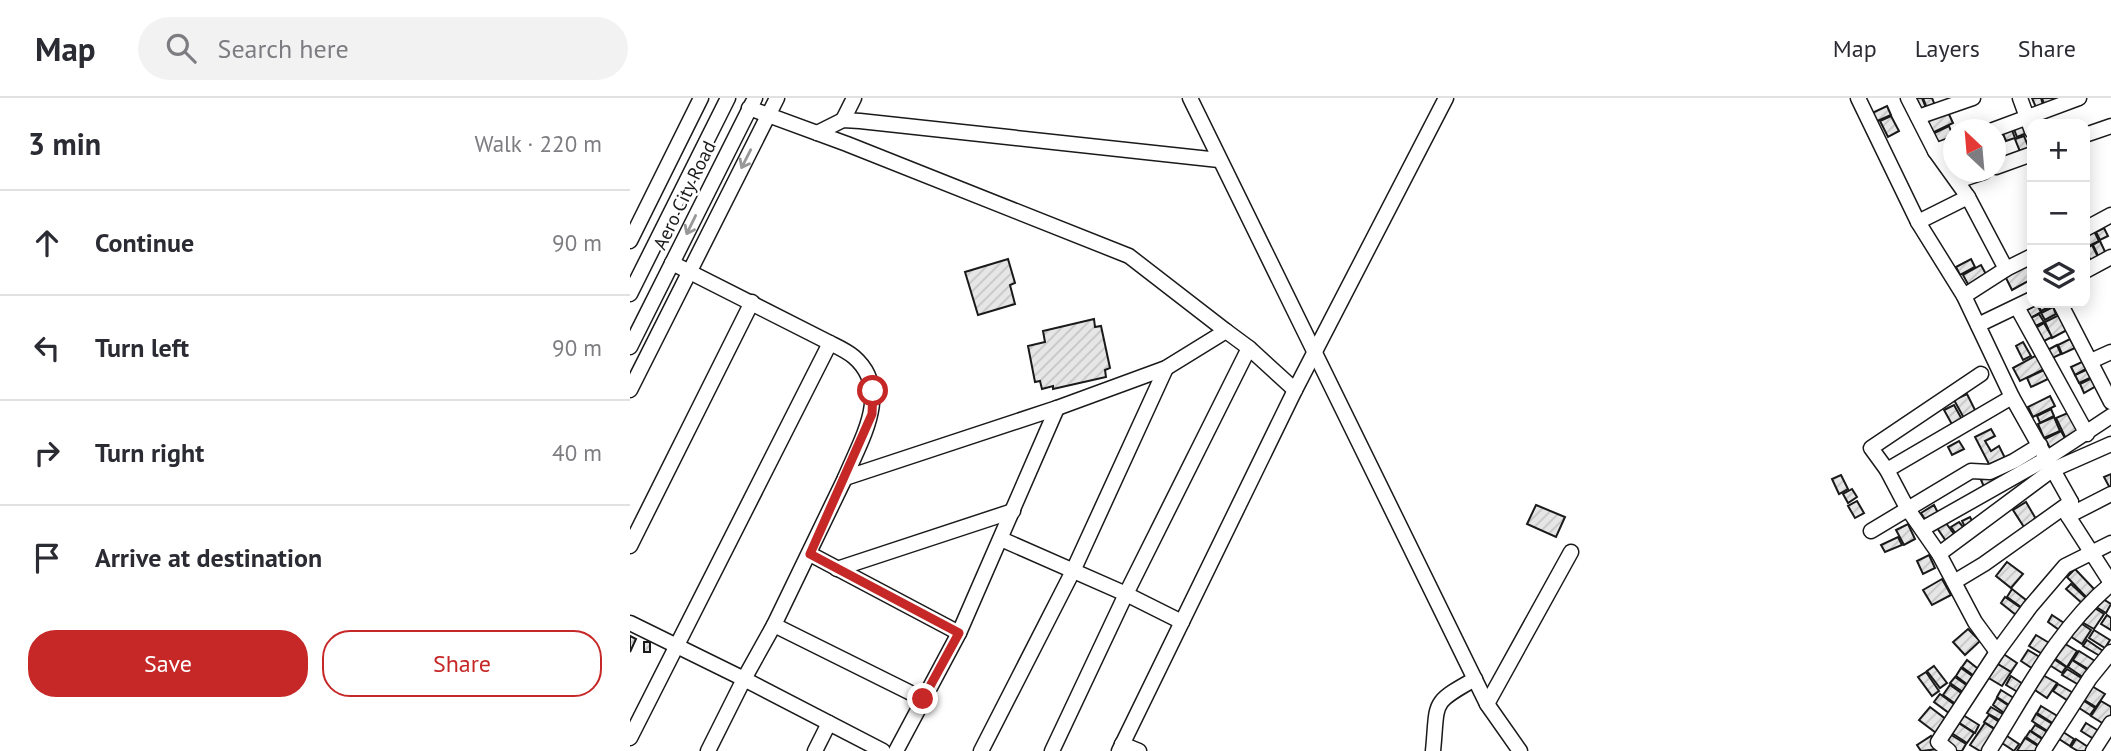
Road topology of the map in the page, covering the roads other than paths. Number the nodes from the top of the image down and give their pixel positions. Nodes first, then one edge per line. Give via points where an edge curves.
1 (701, 98) edge
2 (728, 98) edge
3 (777, 98) edge
4 (854, 98) edge
5 (1190, 98) edge
6 (1446, 98) edge
7 (1858, 98) edge
8 (1908, 98) edge
9 (1973, 98) edge
10 (2020, 98) edge
11 (2078, 98) edge
12 (752, 103) edge
13 (768, 115) junction
14 (1918, 117) junction
15 (2028, 119) edge
16 (2039, 119) edge
17 (843, 120) junction
18 (2027, 124) edge
19 (2111, 127) edge
20 (2006, 128) edge
21 (817, 133) junction
22 (2090, 133) edge
23 (1943, 148) edge
24 (1935, 151) junction
25 (2027, 156) edge
26 (1219, 160) junction
27 (1943, 162) edge
28 (2006, 163) edge
29 (1958, 182) edge
30 (1968, 197) junction
31 (2111, 215) edge
32 (1918, 222) junction
33 (2090, 226) edge
34 (630, 242) edge
35 (2111, 257) edge
36 (2027, 258) edge
37 (672, 263) junction
38 (2090, 268) edge
39 (2006, 269) junction
40 (689, 271) junction
41 (630, 294) edge
42 (1964, 296) junction
43 (752, 302) junction
44 (2027, 302) edge
45 (2017, 307) junction
46 (2063, 308) edge
47 (1978, 325) junction
48 (1226, 331) junction
49 (830, 343) junction
50 (630, 347) edge
51 (1250, 348) junction
52 (2111, 352) edge
53 (1314, 353) junction
54 (2091, 361) junction
55 (1166, 368) junction
56 (1982, 374) dead end
57 (630, 390) edge
58 (1296, 390) junction
59 (2012, 397) junction
60 (2111, 402) edge
61 (1057, 408) junction
62 (2111, 416) edge
63 (2087, 434) junction
64 (2111, 444) edge
65 (2040, 445) junction
66 (2049, 464) junction
67 (1887, 470) junction
68 (845, 478) junction
69 (2111, 494) edge
70 (1907, 509) junction
71 (2069, 509) junction
72 (1013, 511) junction
73 (1922, 529) junction
74 (1871, 531) dead end
75 (1002, 540) junction
76 (2111, 543) edge
77 (630, 546) edge
78 (1572, 552) dead end
79 (2092, 553) junction
80 (810, 554) junction
81 (1939, 554) junction
82 (837, 569) junction
83 (1073, 571) junction
84 (1954, 582) junction
85 (2111, 584) edge
86 (1126, 594) junction
87 (1182, 622) junction
88 (630, 623) edge
89 (774, 625) junction
90 (959, 633) junction
91 (675, 647) junction
92 (2111, 652) edge
93 (1997, 653) junction
94 (1475, 679) junction
95 (744, 680) junction
96 (923, 699) junction
97 (1487, 704) junction
98 (829, 723) junction
99 (2111, 723) edge
100 (630, 738) edge
101 (1121, 748) edge
102 (708, 751) edge
103 (815, 751) edge
104 (883, 751) edge
105 (896, 751) edge
106 (981, 751) edge
107 (1052, 751) edge
108 (1139, 751) edge
109 (1433, 751) edge
110 (1520, 751) edge
111 (1949, 751) edge
112 (1989, 751) edge
113 (2043, 751) edge
114 (2093, 751) edge

1 - 34 street
2 - 41 street, Aero City Road
3 - 13 street
4 - 17 street
5 - 26 street
6 - 53 street
7 - 32 street
8 - 14 street
9 - 14 street
10 - 15 street
11 - 16 street
12 - 13 street
12 -> 37 street, Aero City Road
13 - 21 street
13 -> 40 street
14 - 24 street
17 - 21 street
17 - 26 street
18 - 20 street
19 - 22 street
21 - 48 street via 1129,256
23 - 24 street
24 - 27 street
25 - 28 street
26 - 53 street
29 - 30 street
30 - 32 street
30 - 39 street
31 - 33 street
32 - 42 street
35 - 38 street
36 - 39 street
37 - 40 street
37 - 50 street, Aero City Road
39 - 42 street
40 - 43 street
40 - 57 street
42 - 47 street
43 - 49 street
43 - 77 street
44 - 45 street
45 - 47 street
45 - 63 street
46 - 54 street
47 - 59 street
48 - 51 street
48 - 55 street
49 - 68 street via 854,357 867,373 873,391 872,414
49 - 91 street
51 - 58 street
51 - 86 street
52 - 54 street
53 - 58 street
53 - 94 street
54 - 60 street
55 - 61 street
55 - 83 street
56 - 67 street via 1871,448
58 - 87 street
59 - 65 street
59 - 67 street
61 - 68 street
61 - 72 street
62 - 63 street
63 - 66 street
64 - 66 street
65 - 66 street
65 - 70 street via 1990,471 1971,471
66 - 71 street
66 - 73 street
66 - 81 street
67 - 70 street
68 - 80 street
69 - 71 street
70 - 73 street
70 - 74 street
71 - 79 street
71 - 84 street
72 - 75 street
72 - 82 street
73 - 81 street
75 - 83 street
75 - 90 street
76 - 79 street
78 - 97 street
79 - 85 street
79 - 93 street via 2065,566
80 - 82 street
80 - 89 street
81 - 84 street
82 - 90 street
83 - 86 street
83 - 106 street
84 - 93 street
85 - 112 street via 2066,632
86 - 87 street
86 - 107 street
87 - 101 street
88 - 91 street
89 - 95 street
89 - 96 street
90 - 96 street
91 - 95 street
91 - 100 street
92 - 113 street
93 - 111 street via 1938,742
94 - 97 street
94 - 109 street via 1443,697 1437,706
95 - 98 street
95 - 102 street
96 - 105 street
97 - 110 street
98 - 103 street
98 - 104 street
99 - 114 street
101 - 108 street

